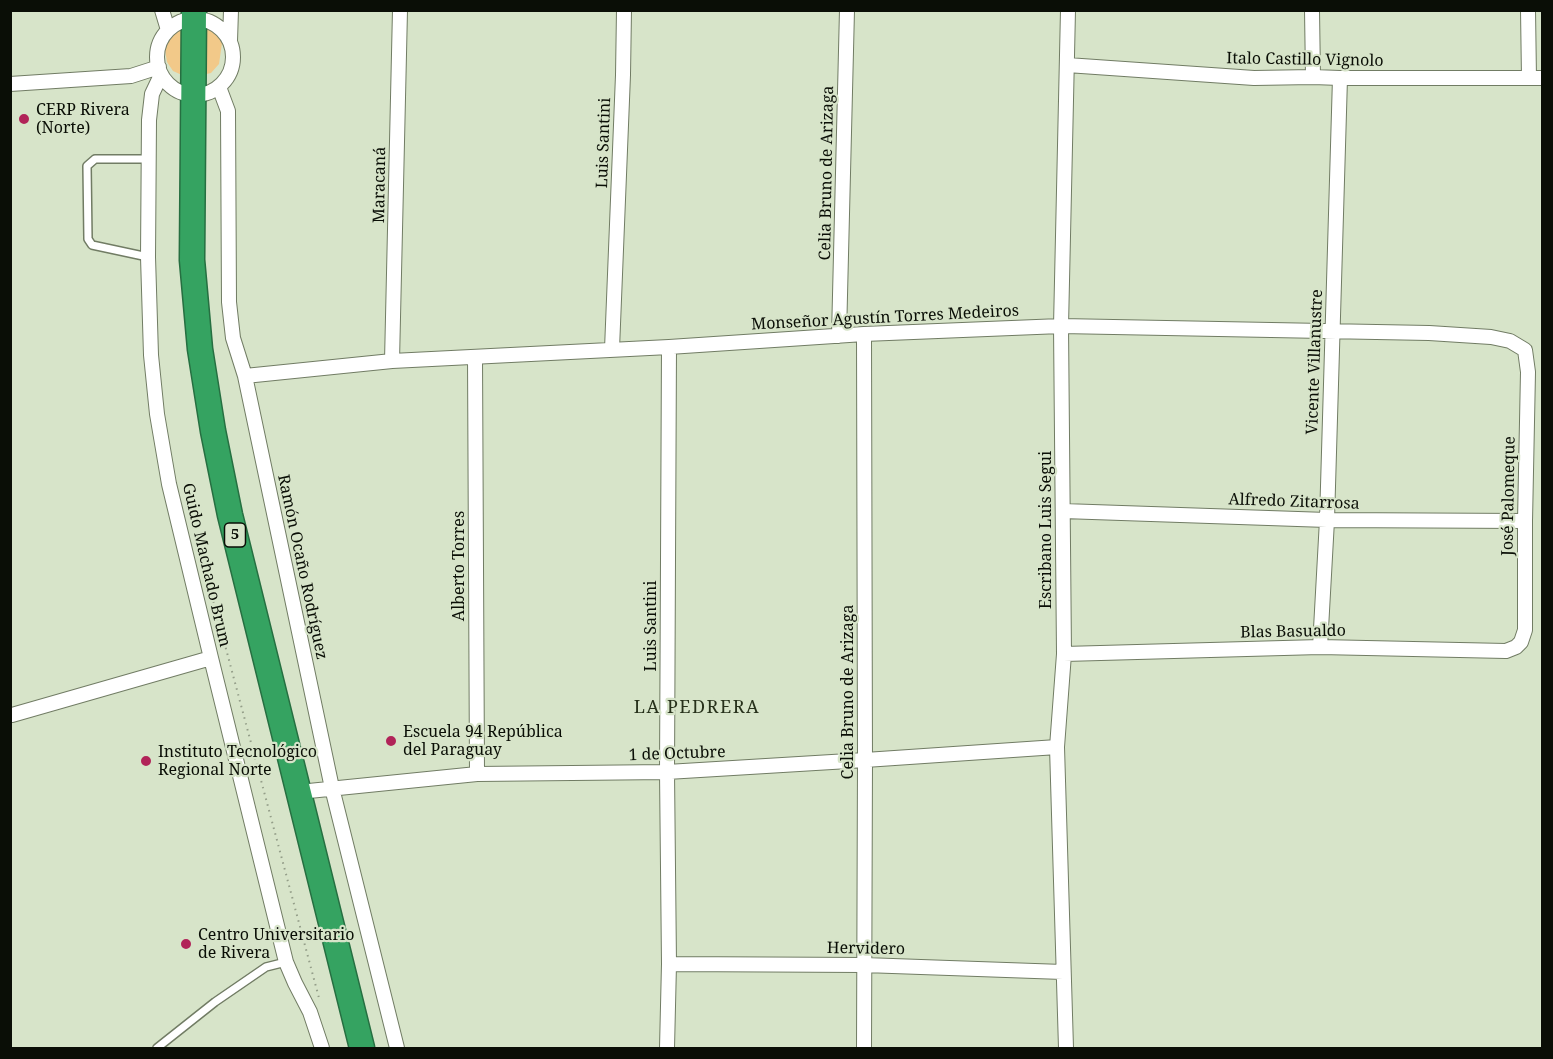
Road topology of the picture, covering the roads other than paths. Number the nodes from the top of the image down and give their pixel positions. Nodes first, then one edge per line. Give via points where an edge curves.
1 (162, 10) edge
2 (231, 10) edge
3 (400, 10) edge
4 (624, 10) edge
5 (847, 10) edge
6 (1068, 10) edge
7 (1312, 10) edge
8 (1528, 10) edge
9 (194, 14) edge
10 (168, 30) junction
11 (230, 41) junction
12 (1067, 65) junction
13 (160, 71) junction
14 (1313, 77) junction
15 (1340, 78) junction
16 (1536, 78) edge
17 (10, 84) edge
18 (219, 87) junction
19 (193, 95) junction
20 (148, 159) junction
21 (148, 257) junction
22 (1061, 326) junction
23 (1332, 332) junction
24 (864, 334) junction
25 (839, 336) junction
26 (669, 347) junction
27 (612, 349) junction
28 (1525, 350) joint
29 (475, 357) junction
30 (392, 361) junction
31 (245, 376) junction
32 (1063, 511) junction
33 (1327, 520) junction
34 (1525, 521) junction
35 (1521, 642) joint
36 (1320, 647) junction
37 (1064, 654) junction
38 (211, 658) junction
39 (12, 715) edge
40 (1056, 747) junction
41 (865, 760) junction
42 (667, 772) junction
43 (477, 774) junction
44 (332, 788) junction
45 (299, 792) junction
46 (286, 962) junction
47 (669, 964) junction
48 (864, 965) junction
49 (1063, 972) junction
50 (157, 1048) edge
51 (322, 1048) edge
52 (362, 1048) edge
53 (397, 1048) edge
54 (667, 1048) edge
55 (864, 1048) edge
56 (1066, 1048) edge

1 - 10 street
2 - 11 street
3 - 30 street, Maracaná
4 - 27 street, Luis Santini
5 - 25 street, Celia Bruno de Arizaga
6 - 12 street, Escribano Luis Segui
7 - 14 street
8 - 16 street
9 - 10 street
9 - 11 street via 219,27
9 - 19 highway, 5
10 - 13 street, Guido Machado Brum via 160,40 156,58
11 - 18 street via 233,58 228,76
12 - 14 street, Italo Castillo Vignolo via 1254,78
12 - 22 street, Escribano Luis Segui
13 - 17 street
13 - 19 street via 171,87
13 - 20 street, Guido Machado Brum via 152,94
14 - 15 street, Italo Castillo Vignolo
15 - 16 street, Italo Castillo Vignolo
15 - 23 street, Vicente Villanustre
18 - 19 street
18 - 31 street, Ramón Ocaño Rodríguez via 228,111 233,338
19 - 45 highway, 5 via 192,260 200,349 230,514
20 - 21 street, Guido Machado Brum
20 - 21 lane via 95,159 87,166 88,239 92,245
21 - 38 street, Guido Machado Brum via 157,414
22 - 23 street, Monseñor Agustín Torres Medeiros
22 - 24 street, Monseñor Agustín Torres Medeiros
22 - 32 street, Escribano Luis Segui
23 - 28 street, Monseñor Agustín Torres Medeiros via 1491,337 1510,341
23 - 33 street, Vicente Villanustre
24 - 25 street, Monseñor Agustín Torres Medeiros
24 - 41 street, Celia Bruno de Arizaga
25 - 26 street, Monseñor Agustín Torres Medeiros
26 - 27 street, Monseñor Agustín Torres Medeiros
26 - 42 street, Luis Santini
27 - 29 street, Monseñor Agustín Torres Medeiros
28 - 34 street, José Palomeque
29 - 30 street, Monseñor Agustín Torres Medeiros
29 - 43 street, Alberto Torres
30 - 31 street, Monseñor Agustín Torres Medeiros
31 - 44 street, Ramón Ocaño Rodríguez
32 - 33 street, Alfredo Zitarrosa
32 - 37 street, Escribano Luis Segui
33 - 34 street, Alfredo Zitarrosa
33 - 36 street, Vicente Villanustre
34 - 35 street, José Palomeque via 1525,630
35 - 36 street, Blas Basualdo via 1506,651
36 - 37 street, Blas Basualdo
37 - 40 street, Escribano Luis Segui
38 - 39 street
38 - 46 street, Guido Machado Brum
40 - 41 street, 1 de Octubre
40 - 49 street, Escribano Luis Segui
41 - 42 street, 1 de Octubre
41 - 48 street, Celia Bruno de Arizaga
42 - 43 street, 1 de Octubre
42 - 47 street, Luis Santini
43 - 44 street, 1 de Octubre
44 - 45 street, 1 de Octubre
44 - 53 street, Ramón Ocaño Rodríguez
45 - 52 highway, 5
46 - 50 lane via 266,967
46 - 51 street, Guido Machado Brum
47 - 48 street, Hervidero
47 - 54 street, Luis Santini
48 - 49 street, Hervidero
48 - 55 street, Celia Bruno de Arizaga
49 - 56 street, Escribano Luis Segui

